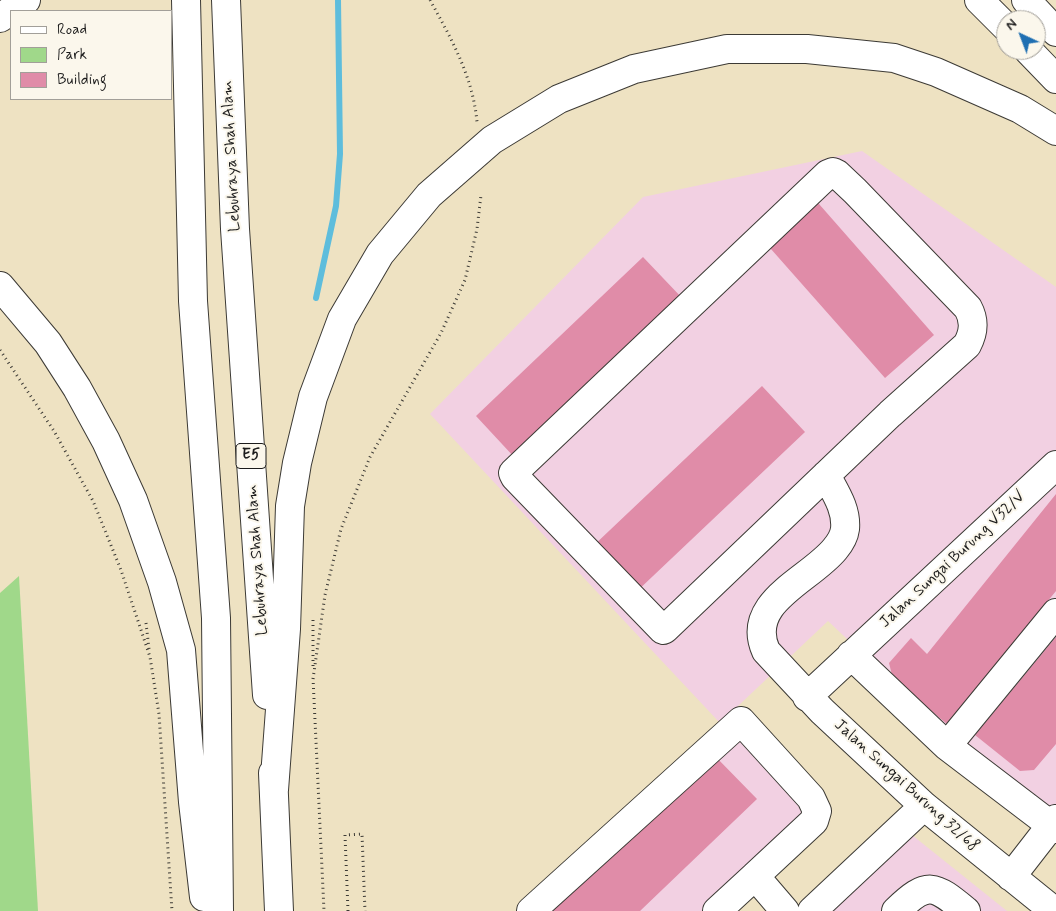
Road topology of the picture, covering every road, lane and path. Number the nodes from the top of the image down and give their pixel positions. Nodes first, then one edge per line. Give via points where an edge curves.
1 (26, 0) edge
2 (186, 0) edge
3 (226, 0) edge
4 (430, 0) edge
5 (979, 0) edge
6 (1026, 0) edge
7 (12, 10) edge
8 (996, 17) edge
9 (1056, 32) edge
10 (1038, 60) edge
11 (1056, 79) edge
12 (477, 124) dead end
13 (1056, 131) edge
14 (481, 195) dead end
15 (0, 286) edge
16 (0, 350) edge
17 (1056, 465) edge
18 (826, 475) junction
19 (1056, 613) edge
20 (313, 620) dead end
21 (851, 654) junction
22 (314, 679) junction
23 (808, 697) junction
24 (947, 746) junction
25 (274, 790) junction
26 (924, 806) junction
27 (1054, 824) edge
28 (754, 876) junction
29 (1011, 877) junction
30 (172, 911) edge
31 (206, 911) edge
32 (219, 911) edge
33 (279, 911) edge
34 (324, 911) edge
35 (348, 911) edge
36 (365, 911) edge
37 (531, 911) edge
38 (717, 911) edge
39 (785, 911) edge
40 (812, 911) edge
41 (896, 911) edge
42 (966, 911) edge
43 (1054, 911) edge

1 - 7 main road
2 - 32 main road via 193,301 216,618
3 - 25 main road, Lebuhraya Shah Alam / E5 via 236,229
4 - 12 path via 452,39 467,77 476,104
5 - 8 main road
6 - 9 main road
10 - 11 main road
13 - 25 main road via 1020,109 936,72 894,58 807,49 727,49 634,69 559,99 492,140 429,195 380,254 342,319 313,397 290,506 286,628
14 - 22 path via 477,229 464,280 442,333 370,457 341,529 325,595
15 - 31 main road via 48,343 77,388 133,500 162,582 181,650 193,802
16 - 30 path via 54,431 93,501 121,570 150,657 160,714
17 - 21 main road, Jalan Sungai Burung V32/V
18 - 18 main road via 663,630 513,473 833,172 968,308 974,325 967,345
18 - 23 main road, Jalan Sungai Burung 32/68 via 843,509 844,536 829,556 773,602 762,622 761,634 766,651
19 - 24 main road
20 - 22 path
21 - 23 main road
21 - 24 main road
22 - 34 path
23 - 26 main road, Jalan Sungai Burung 32/68
24 - 27 main road
25 - 33 main road, Lebuhraya Shah Alam / E5
26 - 29 main road, Jalan Sungai Burung 32/68
26 - 40 main road
27 - 29 main road
28 - 37 main road via 814,821 817,811 812,798 741,721
28 - 38 main road
28 - 39 main road
29 - 43 main road, Jalan Sungai Burung 32/68
35 - 36 path via 345,835 362,834
41 - 42 main road via 919,891 929,888 943,892

